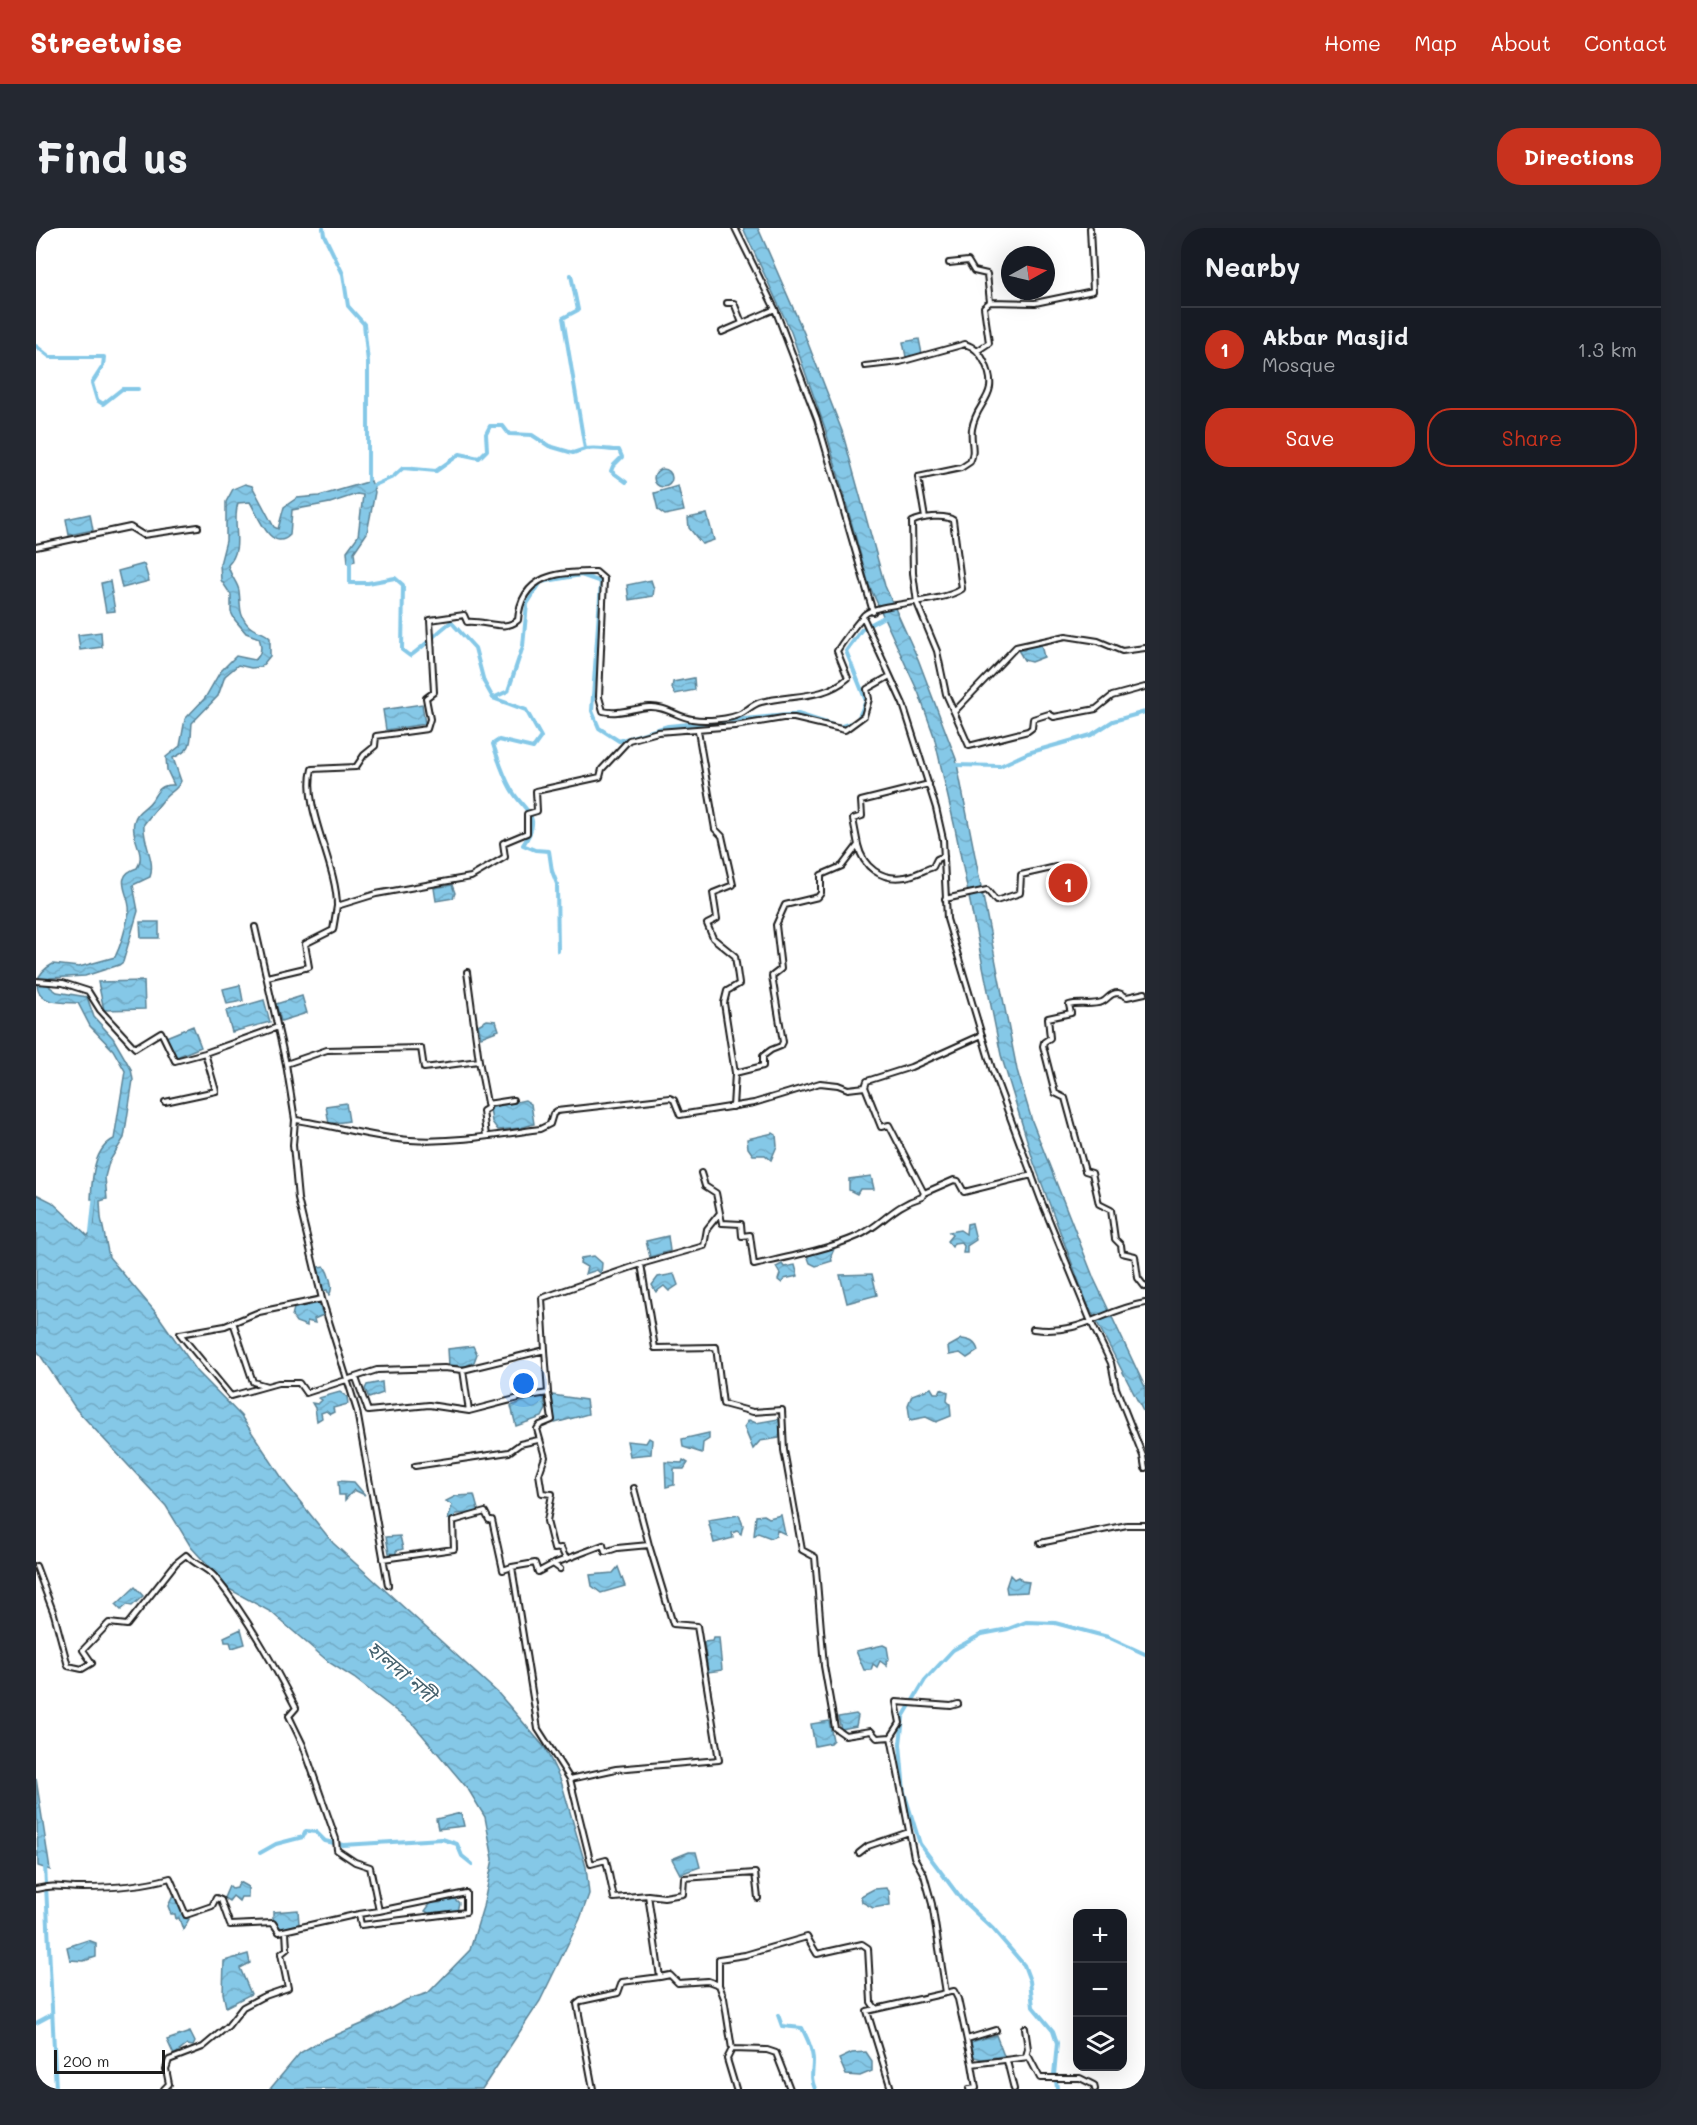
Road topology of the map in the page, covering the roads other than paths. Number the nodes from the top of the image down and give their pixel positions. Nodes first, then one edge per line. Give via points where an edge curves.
1 (735, 228) edge
2 (1090, 228) edge
3 (949, 263) dead end
4 (990, 302) junction
5 (727, 303) dead end
6 (775, 309) junction
7 (742, 323) junction
8 (722, 332) dead end
9 (977, 351) junction
10 (865, 366) dead end
11 (925, 518) junction
12 (198, 527) dead end
13 (36, 547) edge
14 (917, 603) junction
15 (875, 611) junction
16 (864, 620) junction
17 (1145, 648) edge
18 (890, 676) junction
19 (1145, 687) edge
20 (954, 712) junction
21 (698, 731) junction
22 (928, 783) junction
23 (858, 844) junction
24 (944, 856) junction
25 (1056, 867) dead end
26 (945, 899) junction
27 (337, 906) junction
28 (255, 927) dead end
29 (467, 972) dead end
30 (267, 977) junction
31 (36, 981) edge
32 (1145, 993) edge
33 (278, 1027) junction
34 (982, 1035) junction
35 (205, 1053) junction
36 (479, 1060) junction
37 (286, 1064) junction
38 (735, 1073) junction
39 (865, 1087) junction
40 (513, 1100) dead end
41 (165, 1102) dead end
42 (487, 1104) junction
43 (733, 1107) junction
44 (295, 1120) junction
45 (486, 1136) junction
46 (701, 1173) dead end
47 (1032, 1175) junction
48 (924, 1193) junction
49 (719, 1214) junction
50 (641, 1264) junction
51 (1145, 1268) edge
52 (1138, 1269) junction
53 (1145, 1287) edge
54 (321, 1299) junction
55 (1145, 1303) edge
56 (1092, 1321) junction
57 (233, 1322) junction
58 (1033, 1329) dead end
59 (545, 1350) junction
60 (464, 1370) junction
61 (356, 1378) junction
62 (346, 1381) junction
63 (267, 1386) junction
64 (548, 1394) junction
65 (469, 1411) junction
66 (538, 1440) junction
67 (415, 1466) dead end
68 (1145, 1468) edge
69 (634, 1488) dead end
70 (1145, 1525) edge
71 (1040, 1543) dead end
72 (649, 1545) junction
73 (383, 1559) junction
74 (566, 1559) junction
75 (553, 1564) junction
76 (36, 1566) edge
77 (512, 1567) junction
78 (560, 1569) dead end
79 (388, 1585) dead end
80 (958, 1704) dead end
81 (891, 1737) junction
82 (570, 1779) junction
83 (909, 1832) junction
84 (859, 1853) dead end
85 (37, 1889) edge
86 (648, 1895) junction
87 (758, 1899) dead end
88 (379, 1911) junction
89 (358, 1914) junction
90 (286, 1930) junction
91 (660, 1977) junction
92 (719, 1985) junction
93 (946, 1993) junction
94 (876, 2009) junction
95 (1025, 2028) dead end
96 (996, 2030) dead end
97 (967, 2040) junction
98 (732, 2049) junction
99 (1026, 2056) junction
100 (1007, 2061) junction
101 (972, 2064) junction
102 (164, 2089) edge
103 (593, 2089) edge
104 (736, 2089) edge
105 (790, 2089) edge
106 (891, 2089) edge
107 (969, 2089) edge
108 (1014, 2089) edge
109 (1095, 2089) edge

1 - 6 street
2 - 4 street via 1093,291 1035,303
3 - 4 street via 968,261 974,271 987,274
4 - 9 street via 984,307 988,343
5 - 7 street via 734,303
6 - 7 street
6 - 15 street via 824,437
7 - 8 street
9 - 10 street via 958,345 922,357
9 - 11 street via 992,384 973,426 974,453 961,468 918,477
11 - 14 street via 911,524
11 - 14 street via 952,519 964,585 960,591
12 - 13 street via 143,535 130,527
14 - 15 street
14 - 20 street via 937,651
15 - 16 street via 866,614
16 - 18 street
16 - 27 street via 850,630 837,651 848,678 829,691 764,701 740,714 691,720 668,709 650,707 611,713 602,709 599,677 605,593 601,573 584,572 536,581 525,593 519,604 518,620 513,623 494,626 484,621 467,622 464,615 431,620 435,692 426,699 430,719 427,729 376,736 375,746 356,767 312,769 314,804 336,887
17 - 20 street via 1122,651 1098,641 1066,636 1016,647
18 - 21 street via 867,689 864,716 845,730 783,718
18 - 22 street
19 - 20 street via 1112,696 1096,709 1038,717 1032,720 1030,730 972,747 965,740
21 - 27 street via 658,732 632,739 602,768 600,777 536,791 537,811 527,814 527,833 502,843 505,857 485,871
21 - 38 street via 715,828 722,836 733,885 713,893 717,919 707,924 712,938 735,956 739,986 727,991 724,1003
22 - 23 street via 861,801 862,816 853,819
22 - 24 street
23 - 24 street via 863,860 887,877 910,876 933,867
23 - 38 street via 842,866 821,875 818,897 785,905 776,935 781,969 772,976 783,1042 764,1056 763,1066
24 - 26 street
25 - 26 street via 1021,875 1018,894 994,901 987,890
26 - 34 street via 953,943
27 - 30 street via 333,930 305,944 309,967
28 - 30 street
29 - 36 street
30 - 33 street
31 - 35 street via 88,990 100,1010 135,1048 160,1032 175,1061
32 - 52 street via 1127,998 1115,993 1095,1004 1069,1005 1071,1013 1048,1018 1050,1038 1043,1046 1055,1093 1065,1098 1085,1171 1092,1173 1099,1204 1111,1210 1115,1239 1122,1253 1135,1256
33 - 35 street
33 - 37 street
34 - 39 street via 911,1067 867,1081
34 - 47 street
35 - 41 street via 216,1091
36 - 37 street via 424,1068 421,1048 327,1050
36 - 42 street
37 - 44 street
38 - 43 street
39 - 43 street via 848,1089 820,1083
39 - 48 street via 881,1127 889,1125
40 - 42 street
42 - 45 street via 483,1111
43 - 45 street via 680,1115 670,1098 599,1106 557,1111 550,1124 540,1129
44 - 45 street via 407,1140
44 - 54 street via 298,1199
46 - 49 street via 705,1186 716,1193
47 - 48 street via 964,1192 958,1180 954,1180
47 - 56 street
48 - 49 street via 860,1235 754,1264 750,1235 742,1236 741,1224 722,1223
49 - 50 street via 707,1229 704,1246
50 - 59 street via 542,1298
50 - 81 street via 654,1348 716,1347 723,1404 753,1412 782,1410 784,1450 801,1550 815,1557 824,1666 835,1728 845,1735 871,1731 877,1738
51 - 52 street
52 - 53 street via 1138,1278
54 - 57 street via 259,1312
54 - 62 street
55 - 56 street
56 - 58 street via 1065,1330
56 - 68 street via 1111,1363
57 - 63 street via 253,1382
57 - 63 street via 180,1334 231,1396
59 - 60 street
59 - 64 street
60 - 61 street via 389,1368
60 - 65 street
61 - 62 street
61 - 65 street via 368,1411 429,1405
62 - 63 street via 306,1393 299,1383
62 - 73 street via 357,1411
64 - 65 street
64 - 66 street via 552,1420 537,1429
66 - 67 street via 520,1444 509,1452
66 - 74 street via 545,1457 539,1474 542,1493 552,1494 547,1521 554,1549 561,1548
69 - 72 street
70 - 71 street via 1127,1525
72 - 74 street via 605,1552 603,1545
72 - 82 street via 673,1624 697,1626 719,1760 616,1769
73 - 77 street via 454,1549 453,1521 485,1512 492,1520 502,1570
73 - 79 street
74 - 75 street
75 - 77 street via 538,1572 535,1563
75 - 78 street
76 - 88 street via 68,1666 82,1669 92,1663 83,1650 109,1623 127,1625 176,1563 186,1555 195,1565 204,1567 272,1662 296,1708 289,1716 303,1744 337,1850 370,1867
77 - 82 street via 538,1729
80 - 81 street via 896,1702 900,1723
81 - 83 street
82 - 86 street via 591,1864 606,1860 614,1898
83 - 84 street
83 - 93 street via 932,1904
85 - 90 street via 55,1884 70,1888 117,1887 170,1878 186,1915 212,1906 216,1898 221,1900 230,1925 273,1923 279,1932
86 - 87 street via 683,1894 684,1878 755,1873
86 - 91 street
88 - 89 street
88 - 89 street via 466,1893 466,1912 361,1925
89 - 90 street
90 - 102 street via 287,1949 281,1954 288,1988 243,2007 203,2047 169,2060 169,2084
91 - 92 street via 670,1975 678,1983 708,1981
91 - 103 street via 622,1982 618,1993 577,2004
92 - 94 street via 719,1959 807,1937 817,1954 862,1944 868,1948 871,2002
92 - 98 street
93 - 94 street
93 - 97 street via 954,1991
94 - 106 street via 867,2011
95 - 99 street
96 - 97 street
97 - 101 street
98 - 104 street via 727,2059
98 - 105 street via 773,2051
99 - 100 street
99 - 109 street via 1032,2058 1040,2078 1080,2078
100 - 101 street
100 - 108 street
101 - 107 street via 976,2088

